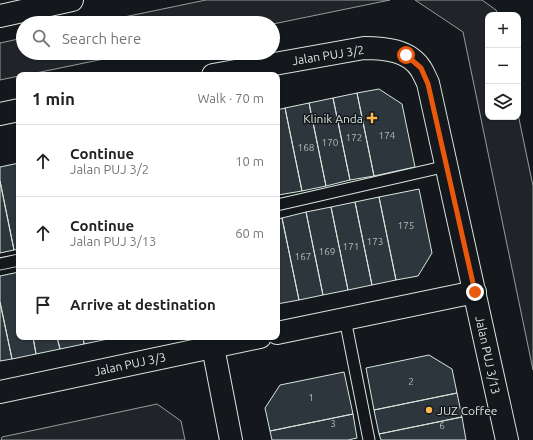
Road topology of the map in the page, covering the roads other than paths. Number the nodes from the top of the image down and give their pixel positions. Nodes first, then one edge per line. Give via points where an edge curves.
1 (72, 0) edge
2 (0, 16) edge
3 (231, 72) edge
4 (428, 84) joint
5 (16, 111) edge
6 (0, 114) edge
7 (447, 166) junction
8 (280, 204) edge
9 (16, 261) edge
10 (0, 264) edge
11 (475, 292) junction
12 (345, 319) junction
13 (280, 332) edge
14 (232, 340) edge
15 (213, 342) edge
16 (0, 392) edge
17 (231, 440) edge
18 (369, 440) edge
19 (507, 440) edge

1 - 2 street
3 - 4 street, Jalan PUJ 3/2 via 364,48 387,48 406,55 421,68
4 - 7 street, Jalan PUJ 3/13
5 - 6 street
7 - 8 lane
7 - 11 street, Jalan PUJ 3/13
9 - 10 lane
11 - 12 street
11 - 19 street, Jalan PUJ 3/13
12 - 13 street
12 - 18 lane
14 - 15 street, Jalan PUJ 3/3
15 - 16 street, Jalan PUJ 3/3
15 - 17 street

